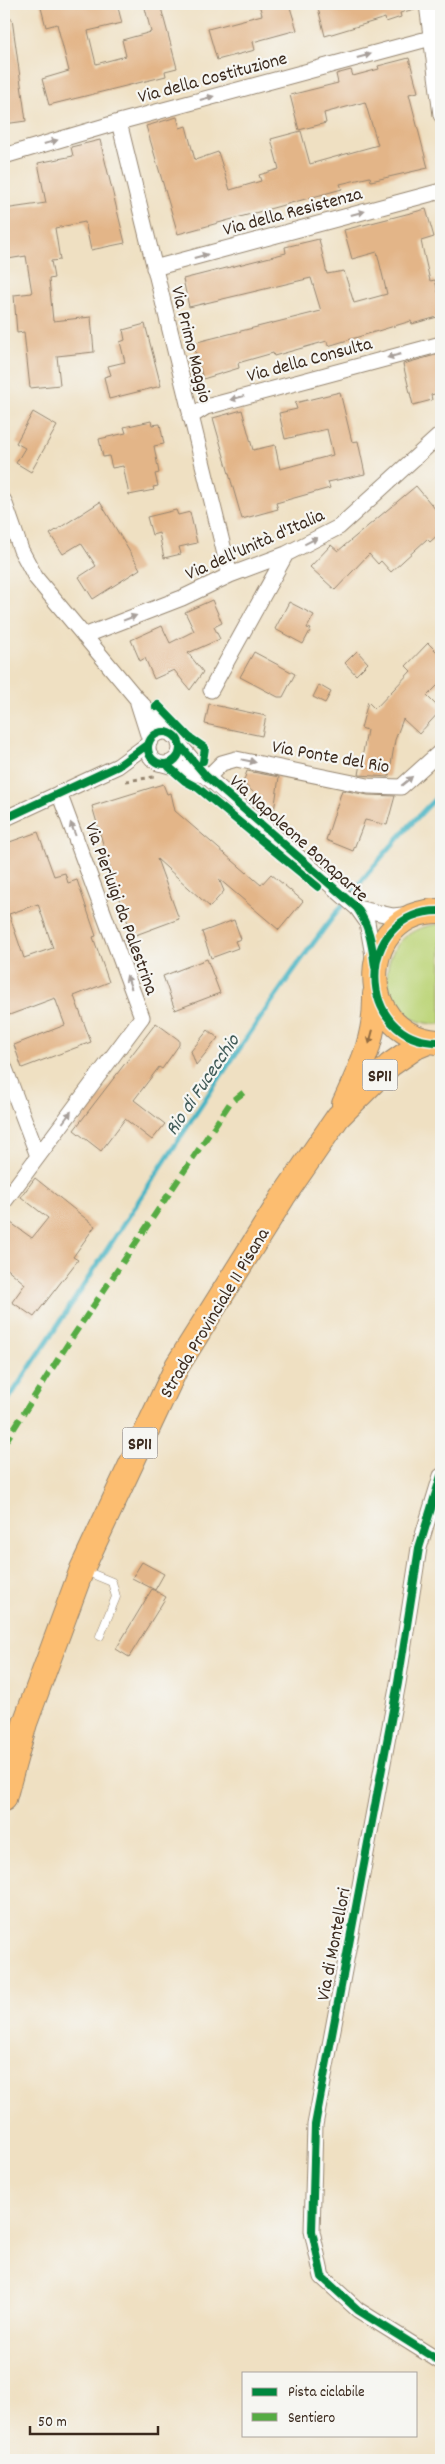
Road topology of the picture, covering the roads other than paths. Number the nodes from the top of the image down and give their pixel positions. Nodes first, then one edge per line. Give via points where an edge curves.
1 (427, 4) edge
2 (432, 38) junction
3 (441, 115) edge
4 (118, 122) junction
5 (4, 156) edge
6 (441, 191) edge
7 (154, 268) junction
8 (441, 344) edge
9 (190, 417) junction
10 (441, 434) edge
11 (4, 501) edge
12 (6, 519) edge
13 (286, 554) junction
14 (230, 575) junction
15 (84, 636) junction
16 (211, 690) dead end
17 (137, 699) junction
18 (176, 740) junction
19 (149, 743) junction
20 (441, 750) edge
21 (118, 766) junction
22 (159, 768) junction
23 (206, 777) junction
24 (59, 794) junction
25 (4, 820) edge
26 (357, 908) junction
27 (431, 912) edge
28 (375, 978) junction
29 (435, 1042) edge
30 (4, 1066) edge
31 (338, 1117) junction
32 (38, 1156) junction
33 (4, 1202) edge
34 (441, 1476) edge
35 (82, 1569) junction
36 (100, 1636) dead end
37 (4, 1799) edge
38 (441, 2362) edge

1 - 2 street
2 - 3 street
4 -> 2 street, Via della Costituzione
5 -> 4 street, Via della Costituzione
4 - 7 street, Via Primo Maggio
7 -> 6 street, Via della Resistenza
7 - 9 street, Via Primo Maggio
8 -> 9 street, Via della Consulta via 206,407
9 - 14 street, Via Primo Maggio
13 -> 10 street, Via dell'Unità d'Italia via 339,527
11 - 12 street, Via Napoleone Bonaparte
12 - 15 street, Via Napoleone Bonaparte via 36,578
13 - 14 street, Via dell'Unità d'Italia
13 - 16 street
15 -> 14 street, Via dell'Unità d'Italia via 182,598
15 - 17 street, Via Napoleone Bonaparte
17 - 18 street, Via Napoleone Bonaparte
17 - 19 street, Via Napoleone Bonaparte
18 - 19 street via 160,732
18 - 22 street via 180,749 176,758
18 - 23 street, Via Napoleone Bonaparte
19 - 21 street
19 - 22 street, Via Napoleone Bonaparte via 150,755
23 -> 20 street, Via Ponte del Rio via 222,763 236,759 368,786 400,787
21 - 22 street via 147,761
21 - 24 street
22 - 23 street, Via Napoleone Bonaparte
23 - 26 street, Via Napoleone Bonaparte
24 - 25 street
32 -> 24 street, Via Pierluigi da Palestrina via 142,1016
26 - 27 street, Via Napoleone Bonaparte via 393,916
26 - 28 street, Via Napoleone Bonaparte via 367,922 372,941
27 - 28 main road via 404,921 390,933 380,949
28 - 29 main road via 382,1008 394,1023 410,1035
28 -> 31 main road, Strada Provinciale 11 Pisana via 376,1018 372,1036
29 - 31 main road, Strada Provinciale 11 Pisana / SP11 via 416,1047 390,1065
30 - 32 street
31 - 35 main road, Strada Provinciale 11 Pisana / SP11 via 283,1197 177,1366
32 - 33 street, Via Pierluigi da Palestrina
34 - 38 street, Via di Montellori via 419,1548 398,1682 315,2125 312,2231 322,2278 358,2310
35 - 36 lane via 112,1582 116,1597
35 - 37 main road, Strada Provinciale 11 Pisana / SP11 via 25,1723

